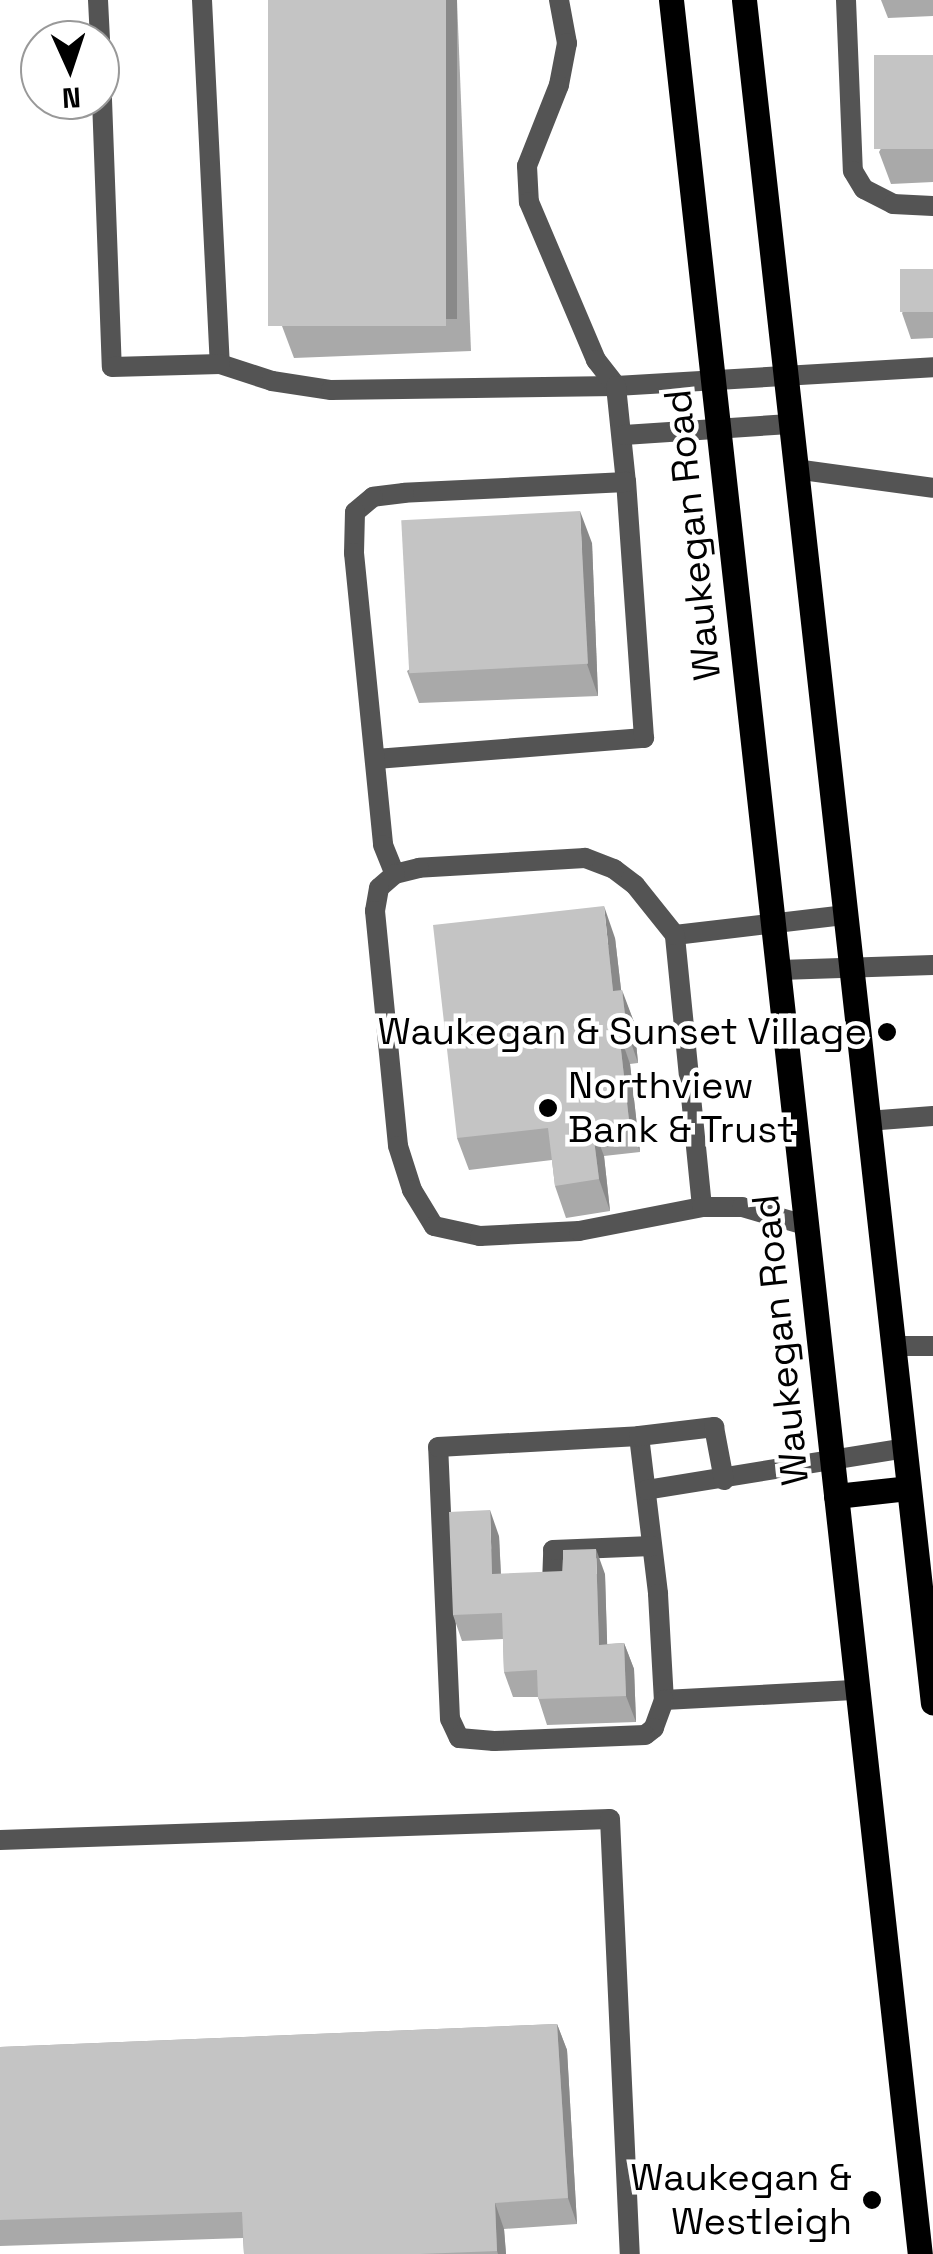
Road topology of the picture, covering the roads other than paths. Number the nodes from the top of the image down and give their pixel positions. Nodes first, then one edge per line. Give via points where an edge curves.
1 (202, 0) edge
2 (559, 0) edge
3 (670, 0) edge
4 (744, 0) edge
5 (846, 0) edge
6 (103, 120) edge
7 (933, 206) edge
8 (220, 364) junction
9 (933, 367) edge
10 (784, 374) junction
11 (713, 378) junction
12 (616, 386) junction
13 (790, 424) junction
14 (719, 430) junction
15 (624, 435) junction
16 (795, 469) junction
17 (626, 482) junction
18 (933, 488) edge
19 (376, 759) junction
20 (395, 874) junction
21 (846, 915) junction
22 (774, 923) junction
23 (675, 935) junction
24 (933, 965) edge
25 (852, 967) junction
26 (780, 970) junction
27 (933, 1116) edge
28 (867, 1121) junction
29 (702, 1207) junction
30 (805, 1225) junction
31 (892, 1346) junction
32 (933, 1346) edge
33 (639, 1436) junction
34 (904, 1448) junction
35 (831, 1458) junction
36 (724, 1480) junction
37 (908, 1488) junction
38 (646, 1490) junction
39 (836, 1496) junction
40 (652, 1546) junction
41 (552, 1585) edge
42 (858, 1690) junction
43 (664, 1700) junction
44 (933, 1703) edge
45 (0, 1840) edge
46 (630, 2254) edge
47 (920, 2254) edge

1 - 8 lane
2 - 12 lane via 567,43 528,166 529,202 596,360
3 - 11 main road, Waukegan Road
4 - 10 main road
5 - 7 lane via 853,171 864,189 893,204
6 - 8 lane via 112,367
8 - 12 lane via 331,390
9 - 10 lane
10 - 11 lane
10 - 13 main road
11 - 12 lane
11 - 14 main road, Waukegan Road
12 - 15 lane
13 - 14 lane
13 - 16 main road
14 - 15 lane
14 - 22 main road, Waukegan Road
15 - 17 lane
16 - 18 lane
16 - 21 main road
17 - 19 lane via 404,493 373,497 355,512
17 - 19 lane via 644,738
19 - 20 lane via 383,845
20 - 23 lane via 585,858 635,885
20 - 29 lane via 379,888 375,911 398,1146 412,1190 434,1226 480,1236 579,1231
21 - 22 lane
21 - 25 main road
22 - 23 lane
22 - 26 main road, Waukegan Road
23 - 29 lane
24 - 25 lane
25 - 26 lane
25 - 28 main road
26 - 30 main road, Waukegan Road
27 - 28 lane
28 - 31 main road
29 - 30 lane via 742,1206
30 - 35 main road, Waukegan Road
31 - 32 lane
31 - 34 main road
33 - 36 lane via 714,1427
33 - 38 lane
33 - 43 lane via 438,1447 450,1719 459,1738 468,1740 619,1739 654,1728
34 - 35 lane
34 - 37 main road
35 - 36 lane
35 - 39 main road, Waukegan Road
36 - 38 lane
37 - 39 main road
37 - 44 main road
38 - 40 lane
39 - 42 main road, Waukegan Road
40 - 41 lane via 552,1550
40 - 43 lane
42 - 43 lane
42 - 47 main road, Waukegan Road
45 - 46 lane via 610,1820

